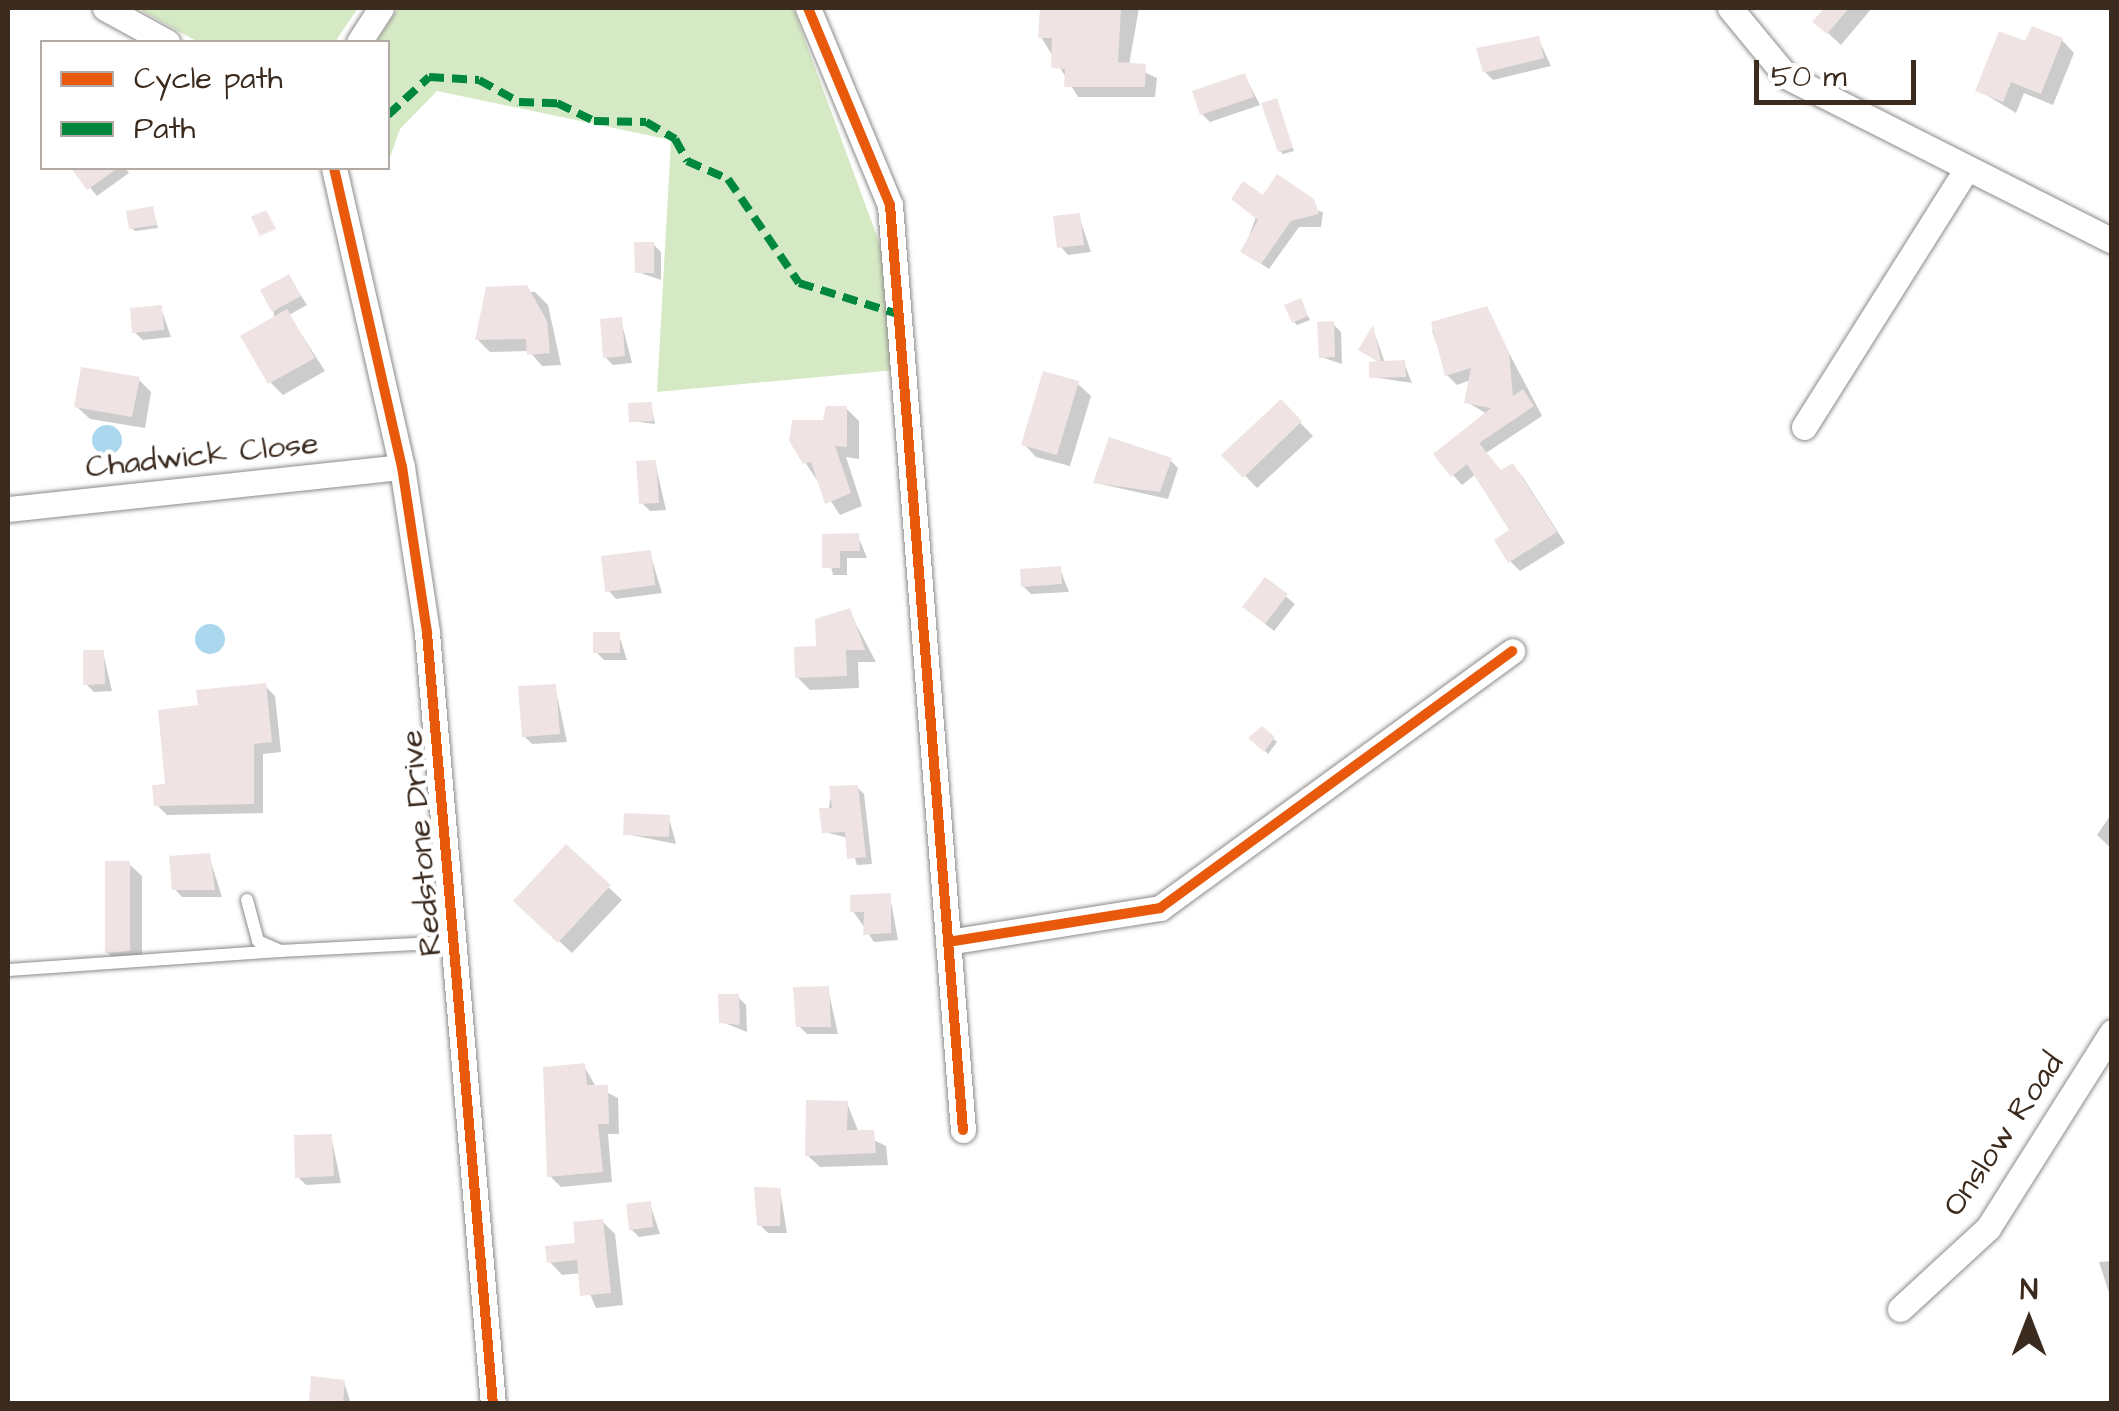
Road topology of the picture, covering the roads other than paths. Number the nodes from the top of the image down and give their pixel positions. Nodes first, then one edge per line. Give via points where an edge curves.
1 (105, 8) edge
2 (381, 8) edge
3 (808, 8) edge
4 (1730, 8) edge
5 (163, 40) edge
6 (360, 40) edge
7 (1967, 168) junction
8 (334, 170) edge
9 (2112, 241) edge
10 (1804, 426) dead end
11 (402, 467) junction
12 (8, 509) edge
13 (1512, 651) dead end
14 (247, 900) dead end
15 (456, 942) junction
16 (948, 942) junction
17 (280, 951) junction
18 (8, 970) edge
19 (2112, 1032) edge
20 (963, 1130) dead end
21 (1900, 1308) dead end
22 (493, 1404) edge

1 - 5 street
2 - 6 street
3 - 16 street via 890,206
4 - 7 street via 1786,76
7 - 9 street
7 - 10 street
8 - 11 street, Redstone Drive
11 - 12 street, Chadwick Close
11 - 15 street, Redstone Drive
13 - 16 street via 1160,908
14 - 17 lane via 258,941
15 - 17 lane
15 - 22 street, Redstone Drive
16 - 20 street
17 - 18 lane
19 - 21 street, Onslow Road via 1988,1228

